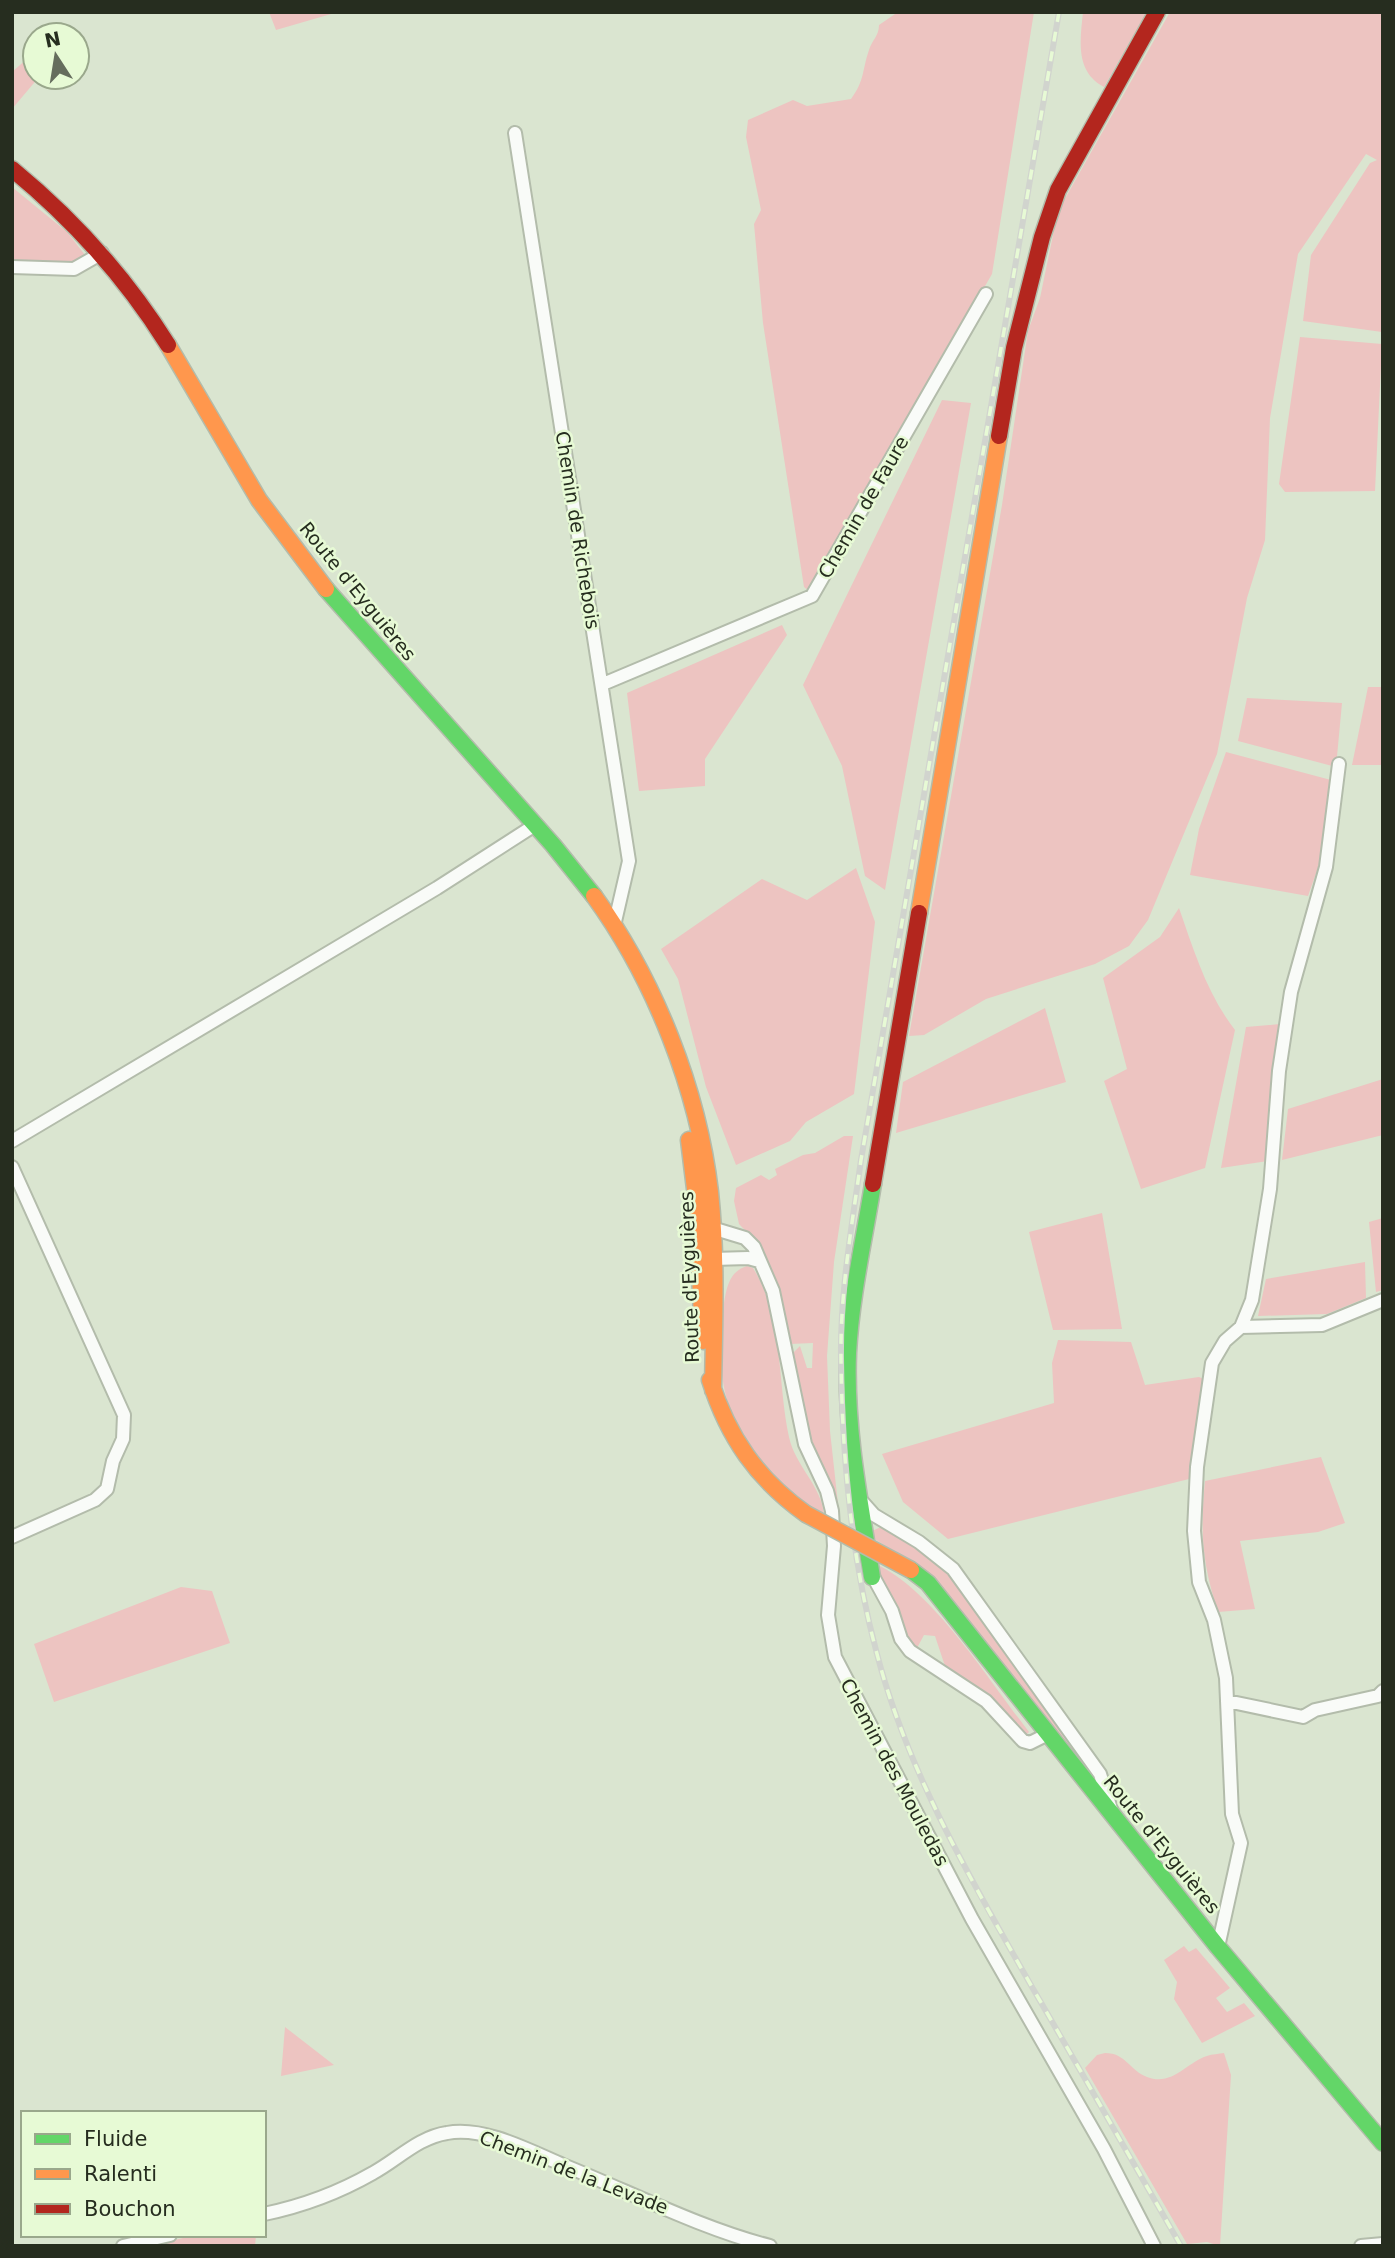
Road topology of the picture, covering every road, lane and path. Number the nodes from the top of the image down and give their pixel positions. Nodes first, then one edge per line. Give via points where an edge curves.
1 (1157, 12) edge
2 (515, 133) dead end
3 (12, 169) edge
4 (102, 253) junction
5 (12, 267) edge
6 (986, 295) dead end
7 (603, 684) junction
8 (1339, 764) dead end
9 (535, 825) junction
10 (614, 926) junction
11 (669, 1042) junction
12 (12, 1141) edge
13 (12, 1167) edge
14 (709, 1249) junction
15 (758, 1261) junction
16 (1383, 1300) edge
17 (1241, 1326) junction
18 (858, 1496) junction
19 (12, 1537) edge
20 (872, 1577) joint
21 (1383, 1690) edge
22 (1227, 1701) junction
23 (1048, 1734) junction
24 (1115, 1819) junction
25 (1218, 1947) junction
26 (1383, 2143) edge
27 (266, 2213) edge
28 (161, 2237) edge
29 (1383, 2244) edge
30 (122, 2246) edge
31 (770, 2246) edge
32 (1154, 2246) edge
33 (1361, 2246) edge

1 - 18 main road via 1058,190 1014,348 852,1308 848,1355
2 - 7 street, Chemin de Richebois
3 - 4 main road, Route d'Eyguières via 75,223
4 - 5 street via 74,269
4 - 9 main road, Route d'Eyguières via 149,316 282,532 404,681
6 - 7 street, Chemin de Faure via 811,596
7 - 10 street, Chemin de Richebois via 629,861
8 - 17 street via 1326,867 1291,992 1269,1189 1252,1300
9 - 10 main road, Route d'Eyguières
9 - 12 street
10 - 11 main road, Route d'Eyguières via 646,983
11 - 14 main road, Route d'Eyguières
11 - 14 main road, Route d'Eyguières via 698,1129
13 - 19 street via 124,1415 107,1489 95,1500
14 - 15 street
14 - 15 street, Chemin des Mouledas via 742,1237 754,1247
14 - 23 main road, Route d'Eyguières, bridge via 705,1360 721,1419 756,1474 806,1514 928,1583
15 - 32 street, Chemin des Mouledas via 775,1301 805,1444 832,1511 828,1632 835,1657 972,1919
16 - 17 street via 1322,1325
17 - 22 street via 1225,1340 1212,1363 1197,1467 1194,1531 1199,1582 1214,1620
18 - 20 main road
18 - 24 street via 874,1515 953,1569 1100,1773
20 - 23 street via 910,1651 986,1701 1023,1741 1030,1743
21 - 22 street via 1378,1696 1315,1710 1303,1717
22 - 25 street via 1232,1814 1241,1843
23 - 24 main road, Route d'Eyguières
24 - 25 main road, Route d'Eyguières
25 - 26 main road, Route d'Eyguières
27 - 31 street, Chemin de la Levade via 326,2197 427,2139 465,2132 534,2153
28 - 30 street
29 - 33 street

